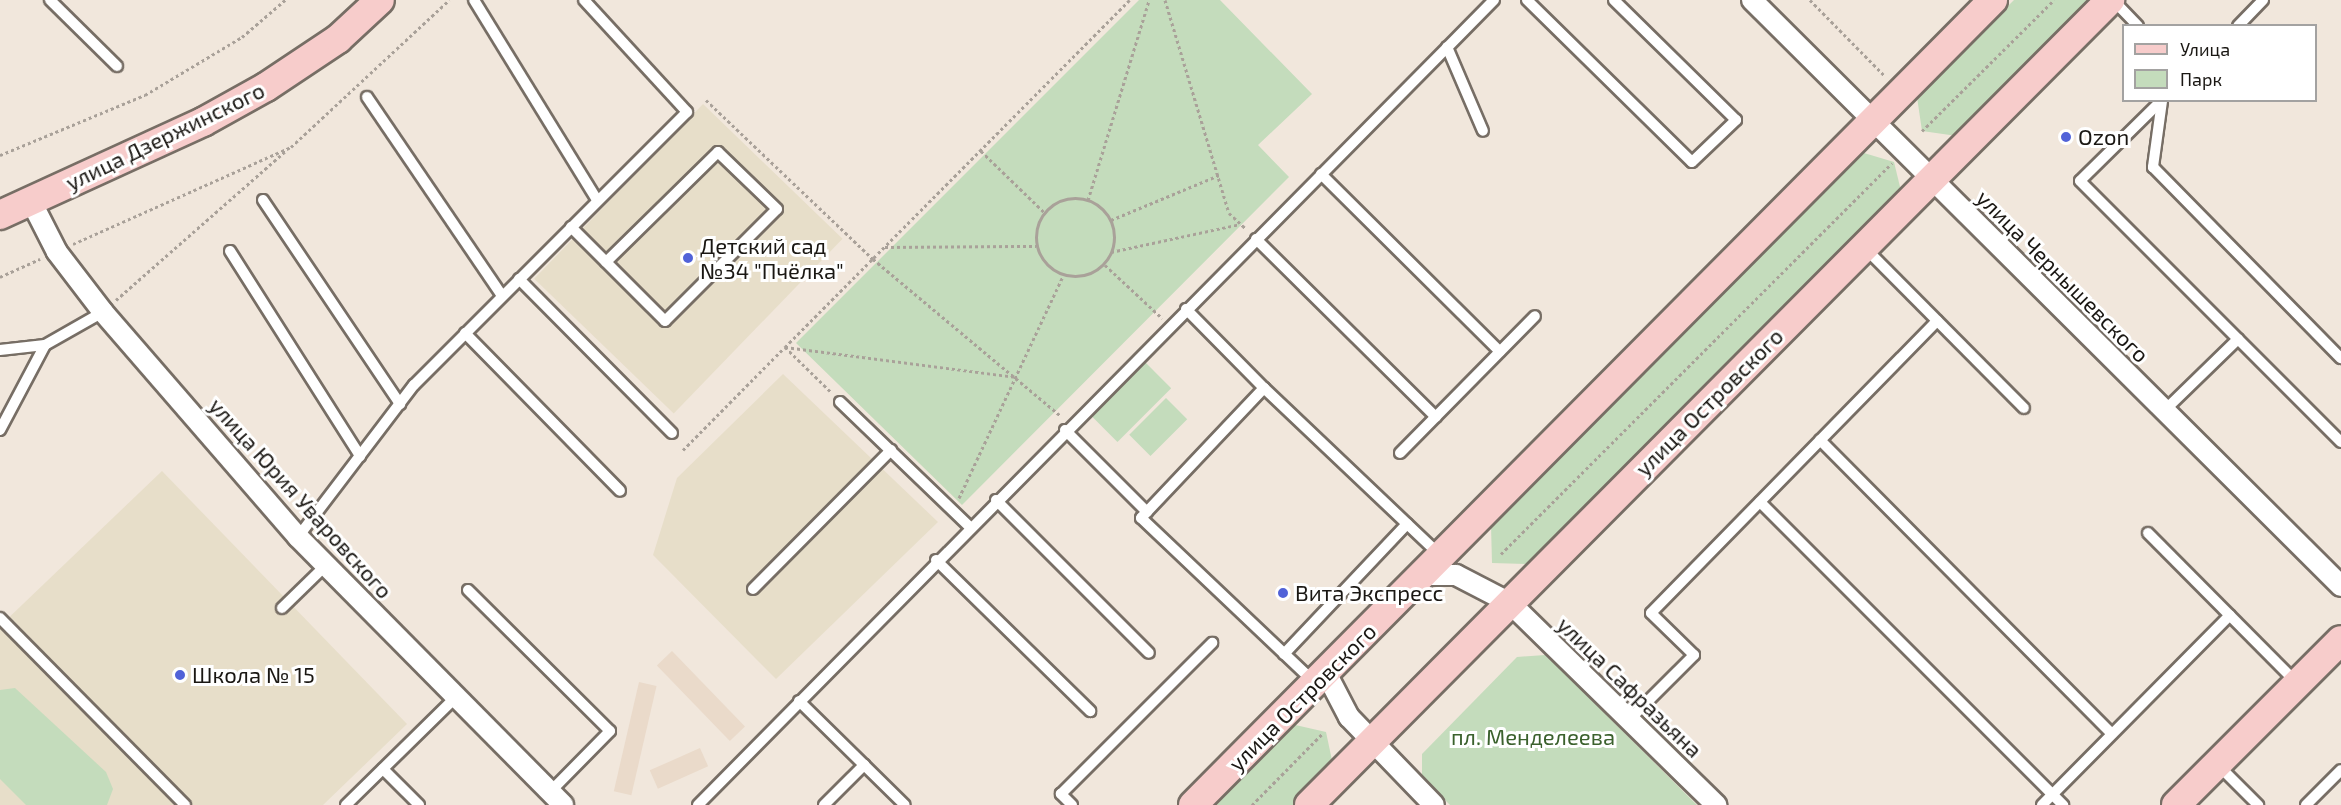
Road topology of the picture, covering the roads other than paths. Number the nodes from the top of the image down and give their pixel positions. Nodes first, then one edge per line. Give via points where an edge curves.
1 (50, 0) edge
2 (380, 0) edge
3 (474, 0) edge
4 (584, 0) edge
5 (1494, 0) edge
6 (1527, 0) edge
7 (1614, 0) edge
8 (1752, 0) edge
9 (1993, 0) edge
10 (2111, 0) edge
11 (2264, 0) edge
12 (2136, 24) edge
13 (2240, 24) edge
14 (1447, 47) junction
15 (117, 66) dead end
16 (367, 97) dead end
17 (2161, 102) edge
18 (2162, 102) edge
19 (1875, 122) junction
20 (1483, 131) dead end
21 (1321, 174) junction
22 (1931, 178) junction
23 (263, 200) dead end
24 (597, 200) junction
25 (31, 201) junction
26 (0, 215) edge
27 (571, 227) junction
28 (1256, 239) junction
29 (1863, 246) junction
30 (230, 251) dead end
31 (606, 262) junction
32 (519, 279) junction
33 (502, 296) junction
34 (1186, 309) junction
35 (103, 312) junction
36 (1535, 316) dead end
37 (1937, 321) junction
38 (465, 333) junction
39 (2238, 339) junction
40 (45, 345) junction
41 (0, 350) edge
42 (1500, 352) junction
43 (2341, 358) edge
44 (1264, 388) junction
45 (840, 402) road end
46 (400, 404) junction
47 (2024, 408) dead end
48 (2165, 410) junction
49 (1436, 417) junction
50 (1068, 428) junction
51 (0, 430) edge
52 (672, 433) dead end
53 (1820, 440) junction
54 (2341, 442) edge
55 (891, 450) junction
56 (1400, 453) dead end
57 (360, 456) junction
58 (620, 490) dead end
59 (996, 500) junction
60 (1760, 502) junction
61 (1147, 512) junction
62 (1407, 524) junction
63 (969, 526) junction
64 (2148, 533) dead end
65 (298, 537) junction
66 (936, 560) junction
67 (326, 565) junction
68 (1434, 566) junction
69 (2341, 586) edge
70 (753, 589) dead end
71 (468, 590) dead end
72 (1510, 603) junction
73 (282, 608) dead end
74 (2230, 615) junction
75 (0, 618) edge
76 (2341, 640) edge
77 (1212, 642) dead end
78 (1149, 653) dead end
79 (1284, 654) junction
80 (1321, 678) junction
81 (2298, 683) junction
82 (456, 697) junction
83 (799, 701) junction
84 (1090, 711) dead end
85 (1629, 720) junction
86 (2112, 734) junction
87 (1372, 743) junction
88 (2217, 764) junction
89 (864, 765) junction
90 (383, 769) junction
91 (2341, 771) edge
92 (2052, 794) junction
93 (556, 798) edge
94 (185, 805) edge
95 (346, 805) edge
96 (419, 805) edge
97 (698, 805) edge
98 (824, 805) edge
99 (905, 805) edge
100 (1072, 805) edge
101 (1193, 805) edge
102 (1309, 805) edge
103 (1434, 805) edge
104 (1716, 805) edge
105 (2042, 805) edge
106 (2063, 805) edge
107 (2176, 805) edge
108 (2258, 805) edge
109 (2306, 805) edge

1 - 15 lane
2 - 25 main road, улица Дзержинского via 338,39 266,87
3 - 24 lane
4 - 24 lane via 687,112
5 - 14 lane
6 - 7 lane via 1692,162 1736,120
8 - 19 street, улица Чернышевского
9 - 19 main road, улица Островского
10 - 12 lane
10 - 22 main road, улица Островского
11 - 13 lane
14 - 20 lane
14 - 21 lane
16 - 33 lane
17 - 39 lane via 2080,182
18 - 43 lane via 2153,167
19 - 22 street, улица Чернышевского
19 - 68 main road, улица Островского
21 - 28 lane
21 - 42 lane
22 - 29 main road, улица Островского
22 - 48 street, улица Чернышевского
23 - 46 lane
24 - 27 lane
25 - 26 main road, улица Дзержинского
25 - 35 street, улица Юрия Уваровского via 57,252
27 - 31 lane
27 - 32 lane
28 - 34 lane
28 - 49 lane
29 - 37 lane
29 - 72 main road, улица Островского
30 - 57 lane
31 - 31 lane via 665,321 777,209 718,152
32 - 33 lane
32 - 52 lane
33 - 38 lane
34 - 44 lane
34 - 50 lane
35 - 40 lane
35 - 65 street, улица Юрия Уваровского
36 - 42 lane
37 - 47 lane
37 - 53 lane
38 - 46 lane
38 - 58 lane
39 - 48 lane
39 - 54 lane
40 - 41 lane
40 - 51 lane
42 - 49 lane
44 - 61 lane
44 - 62 lane
45 - 55 lane
46 - 57 lane
48 - 69 street, улица Чернышевского
49 - 56 lane
50 - 59 lane
50 - 61 lane
53 - 60 lane
53 - 86 lane
55 - 63 lane
55 - 70 lane
57 - 65 lane
59 - 63 lane
59 - 78 lane
60 - 85 lane via 1651,613 1694,655
60 - 92 lane
61 - 79 lane via 1141,518
62 - 68 lane
62 - 79 lane
63 - 66 lane
64 - 74 lane
65 - 67 street, улица Юрия Уваровского
66 - 83 lane
66 - 84 lane
67 - 73 lane
67 - 82 street, улица Юрия Уваровского
68 - 72 street, улица Сафразьяна
68 - 80 main road, улица Островского
71 - 93 lane via 610,731
72 - 85 street, улица Сафразьяна
72 - 87 main road, улица Островского
74 - 81 lane
74 - 86 lane
75 - 94 lane
76 - 81 main road
77 - 100 lane via 1061,794
79 - 80 lane
80 - 87 street
80 - 101 main road, улица Островского
81 - 88 main road
82 - 90 lane
82 - 93 street, улица Юрия Уваровского
83 - 89 lane
83 - 97 lane
85 - 104 street, улица Сафразьяна
86 - 92 lane
87 - 102 main road, улица Островского
87 - 103 street
88 - 107 main road
88 - 108 lane
89 - 98 lane
89 - 99 lane
90 - 95 lane
90 - 96 lane
91 - 109 lane
92 - 105 lane
92 - 106 lane

